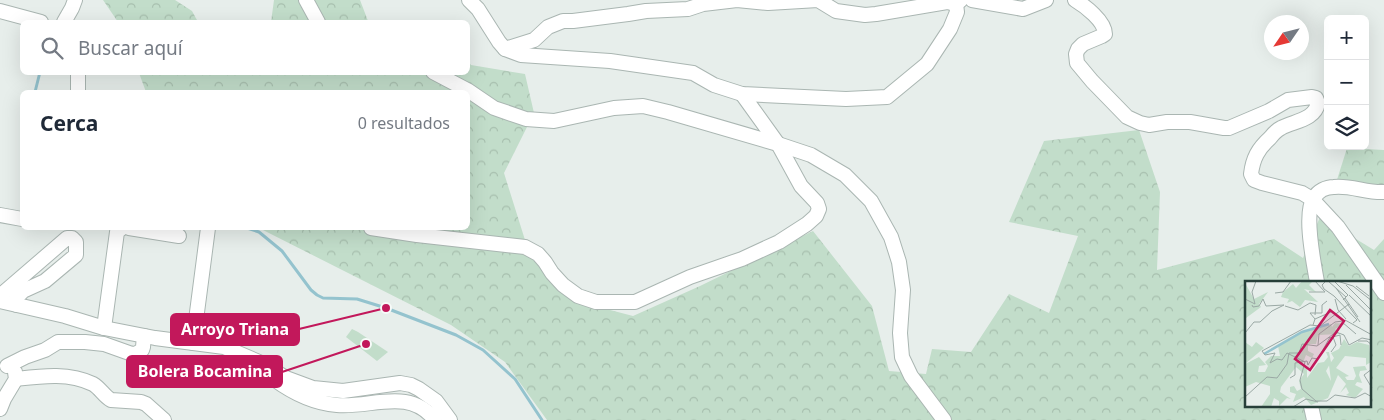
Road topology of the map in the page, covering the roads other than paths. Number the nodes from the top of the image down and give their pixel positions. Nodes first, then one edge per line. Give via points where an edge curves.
1 (75, 0) edge
2 (306, 0) edge
3 (469, 0) edge
4 (972, 0) edge
5 (1046, 0) edge
6 (1075, 0) edge
7 (959, 2) edge
8 (0, 11) edge
9 (31, 20) edge
10 (65, 20) edge
11 (317, 20) edge
12 (505, 49) junction
13 (78, 75) edge
14 (439, 75) edge
15 (78, 90) edge
16 (467, 90) edge
17 (470, 92) edge
18 (742, 94) junction
19 (778, 144) junction
20 (1384, 192) edge
21 (1312, 199) junction
22 (0, 215) edge
23 (20, 219) edge
24 (120, 230) edge
25 (142, 230) edge
26 (208, 230) edge
27 (384, 230) edge
28 (180, 236) dead end
29 (1316, 281) edge
30 (1384, 293) edge
31 (0, 301) edge
32 (17, 305) junction
33 (104, 328) junction
34 (144, 336) junction
35 (193, 343) junction
36 (4, 365) edge
37 (265, 366) junction
38 (16, 379) junction
39 (1, 403) edge
40 (164, 420) edge
41 (435, 420) edge
42 (450, 420) edge
43 (944, 420) edge

1 - 10 street
2 - 11 street
3 - 12 street
4 - 5 street via 1023,9
6 - 21 street via 1100,21 1106,34 1078,49 1078,63 1116,107 1140,123 1190,122 1229,128 1288,100 1316,98 1315,111 1300,122 1282,127 1260,147 1251,174 1254,180
7 - 12 street via 864,14 836,11 818,0 768,3 737,0 688,9 646,10 563,21 548,26 534,40
7 - 18 street via 950,29 928,64 887,96 846,99
8 - 9 street
12 - 18 street via 521,55 610,61 693,73 714,85
13 - 15 street
14 - 16 street
17 - 19 street via 494,108 526,119 554,121 614,108 644,106
18 - 19 street
19 - 27 street via 801,186 817,202 816,216 779,242 635,302 596,302 578,296 563,285 538,254 524,247
19 - 43 street via 812,155 845,175 872,201 891,237 899,262 902,357 911,376
20 - 21 street via 1335,186 1325,188
21 - 29 street via 1311,243
21 - 30 street via 1338,227
22 - 23 street
24 - 33 street
25 - 28 street
26 - 35 street
31 - 32 street
31 - 32 street via 1,294 67,238 72,238 76,242 76,256 45,282 23,291 17,297
32 - 33 street
33 - 34 street
34 - 35 street
34 - 36 street via 143,348 137,353 104,344 58,342
35 - 37 street via 224,347
36 - 38 street via 16,372
37 - 41 street via 272,378 303,397 338,405 410,402
37 - 42 street via 313,388 343,391 400,383 411,385 436,401
38 - 39 street
38 - 40 street via 49,375 84,380 111,400 146,404

